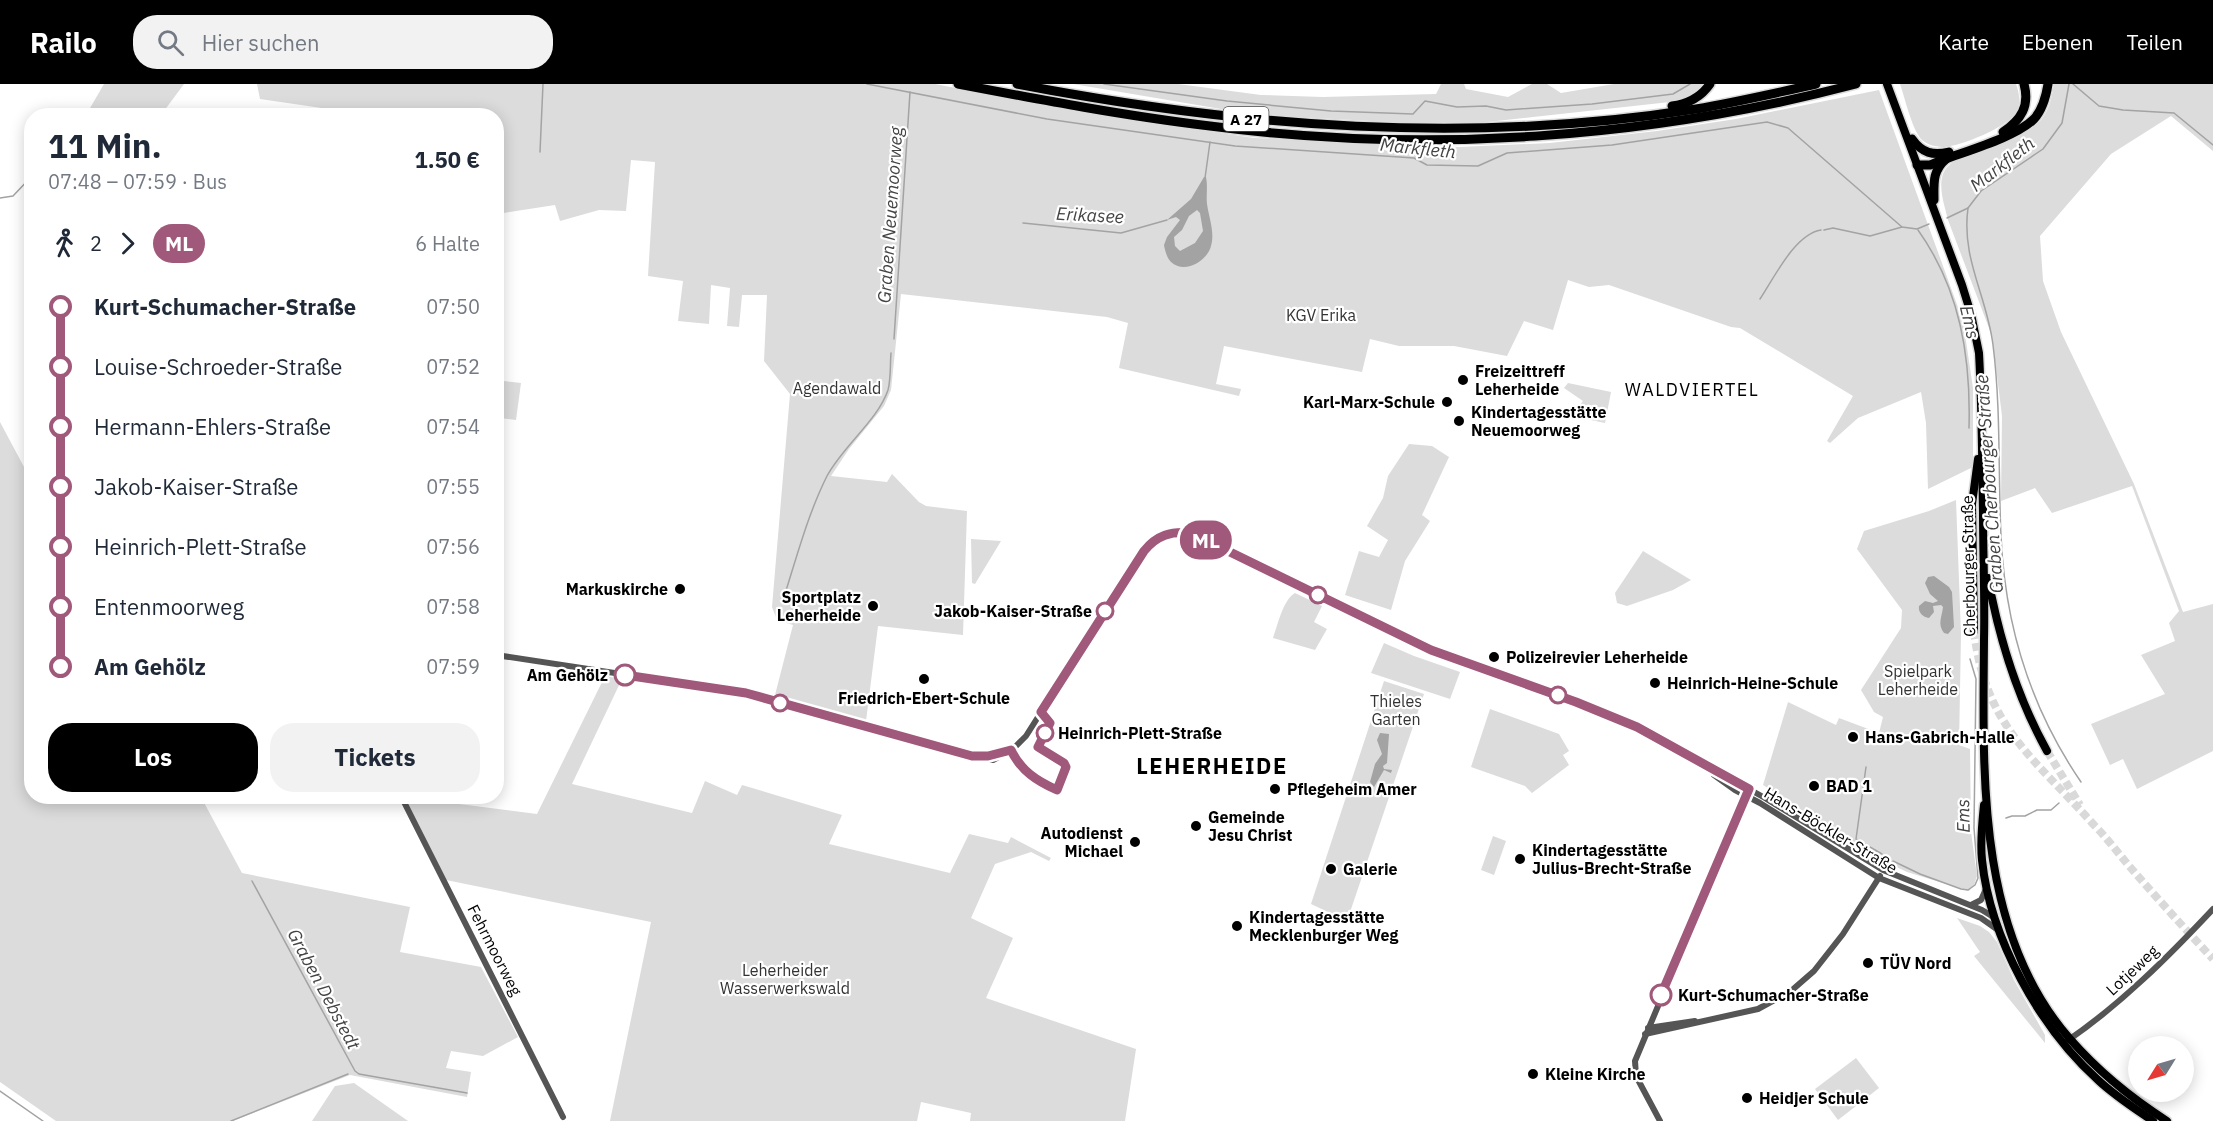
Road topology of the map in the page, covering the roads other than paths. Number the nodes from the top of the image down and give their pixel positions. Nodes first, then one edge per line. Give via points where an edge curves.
1 (958, 84) edge
2 (1017, 84) edge
3 (1710, 84) edge
4 (1816, 84) edge
5 (1856, 84) edge
6 (1887, 84) edge
7 (2024, 84) edge
8 (2048, 84) edge
9 (1890, 94) junction
10 (1623, 118) junction
11 (1912, 139) junction
12 (1953, 153) junction
13 (1920, 164) junction
14 (1934, 200) junction
15 (1946, 241) junction
16 (1982, 432) junction
17 (1983, 554) junction
18 (1974, 631) tunnel mouth
19 (504, 656) edge
20 (1011, 750) junction
21 (2047, 751) tunnel mouth
22 (972, 756) junction
23 (1702, 765) junction
24 (1985, 783) junction
25 (1749, 789) junction
26 (1746, 796) junction
27 (405, 804) edge
28 (1883, 870) junction
29 (1879, 878) junction
30 (1986, 888) junction
31 (1971, 905) junction
32 (2213, 909) edge
33 (2004, 910) junction
34 (1991, 919) junction
35 (2007, 936) junction
36 (1647, 1031) junction
37 (2067, 1041) junction
38 (563, 1117) dead end
39 (1660, 1121) edge
40 (2154, 1121) edge
41 (2167, 1121) edge

1 - 5 highway, A 27 via 1210,126 1317,136 1418,139 1528,137 1611,129 1759,107
2 - 10 highway, A 27 via 1207,115 1316,125 1512,127
3 - 10 highway via 1688,102 1633,112
4 - 10 highway, A 27 via 1697,109
6 - 9 main road, Cherbourger Straße
7 - 12 highway via 2026,106 2016,123 2001,134
8 - 12 highway via 2042,108 2026,125 1999,139
9 - 11 main road, Cherbourger Straße
9 - 13 main road, Cherbourger Straße
9 - 15 main road, Cherbourger Straße via 1894,117 1931,215
11 - 12 highway via 1928,153
11 - 13 main road, Cherbourger Straße
12 - 13 highway
12 - 14 highway via 1937,170
13 - 14 main road, Cherbourger Straße
13 - 15 main road, Cherbourger Straße via 1934,215
14 - 15 main road, Cherbourger Straße
15 - 16 main road, Cherbourger Straße via 1977,335
16 - 17 main road, Cherbourger Straße
16 - 18 main road via 1972,504
17 - 21 main road via 2011,670
17 - 24 main road, Cherbourger Straße
19 - 22 street via 746,693
20 - 22 street
20 - 22 street, Hans-Böckler-Straße via 993,760
20 - 23 street, Hans-Böckler-Straße via 1026,736 1144,551 1154,540 1180,532 1202,538 1431,650 1637,727
23 - 25 street, Hans-Böckler-Straße
23 - 26 street, Hans-Böckler-Straße
24 - 30 main road, Cherbourger Straße via 1981,840
24 - 33 main road, Cherbourger Straße
25 - 26 street
25 - 28 street, Hans-Böckler-Straße
26 - 29 street, Hans-Böckler-Straße
26 - 36 street
27 - 38 street, Fehrmoorweg
28 - 29 street
28 - 31 street, Hans-Böckler-Straße
29 - 34 street, Hans-Böckler-Straße
29 - 36 street via 1818,965 1791,991 1758,1009
30 - 31 street via 1981,900
30 - 34 main road, Cherbourger Straße
31 - 34 street, Hans-Böckler-Straße
32 - 37 street, Lotjeweg via 2142,981
33 - 34 main road
33 - 35 main road, Cherbourger Straße
34 - 35 main road via 2005,925
35 - 37 main road, Cherbourger Straße
36 - 39 street via 1634,1066
37 - 40 main road, Cherbourger Straße via 2097,1079
37 - 41 main road, Cherbourger Straße via 2119,1087

